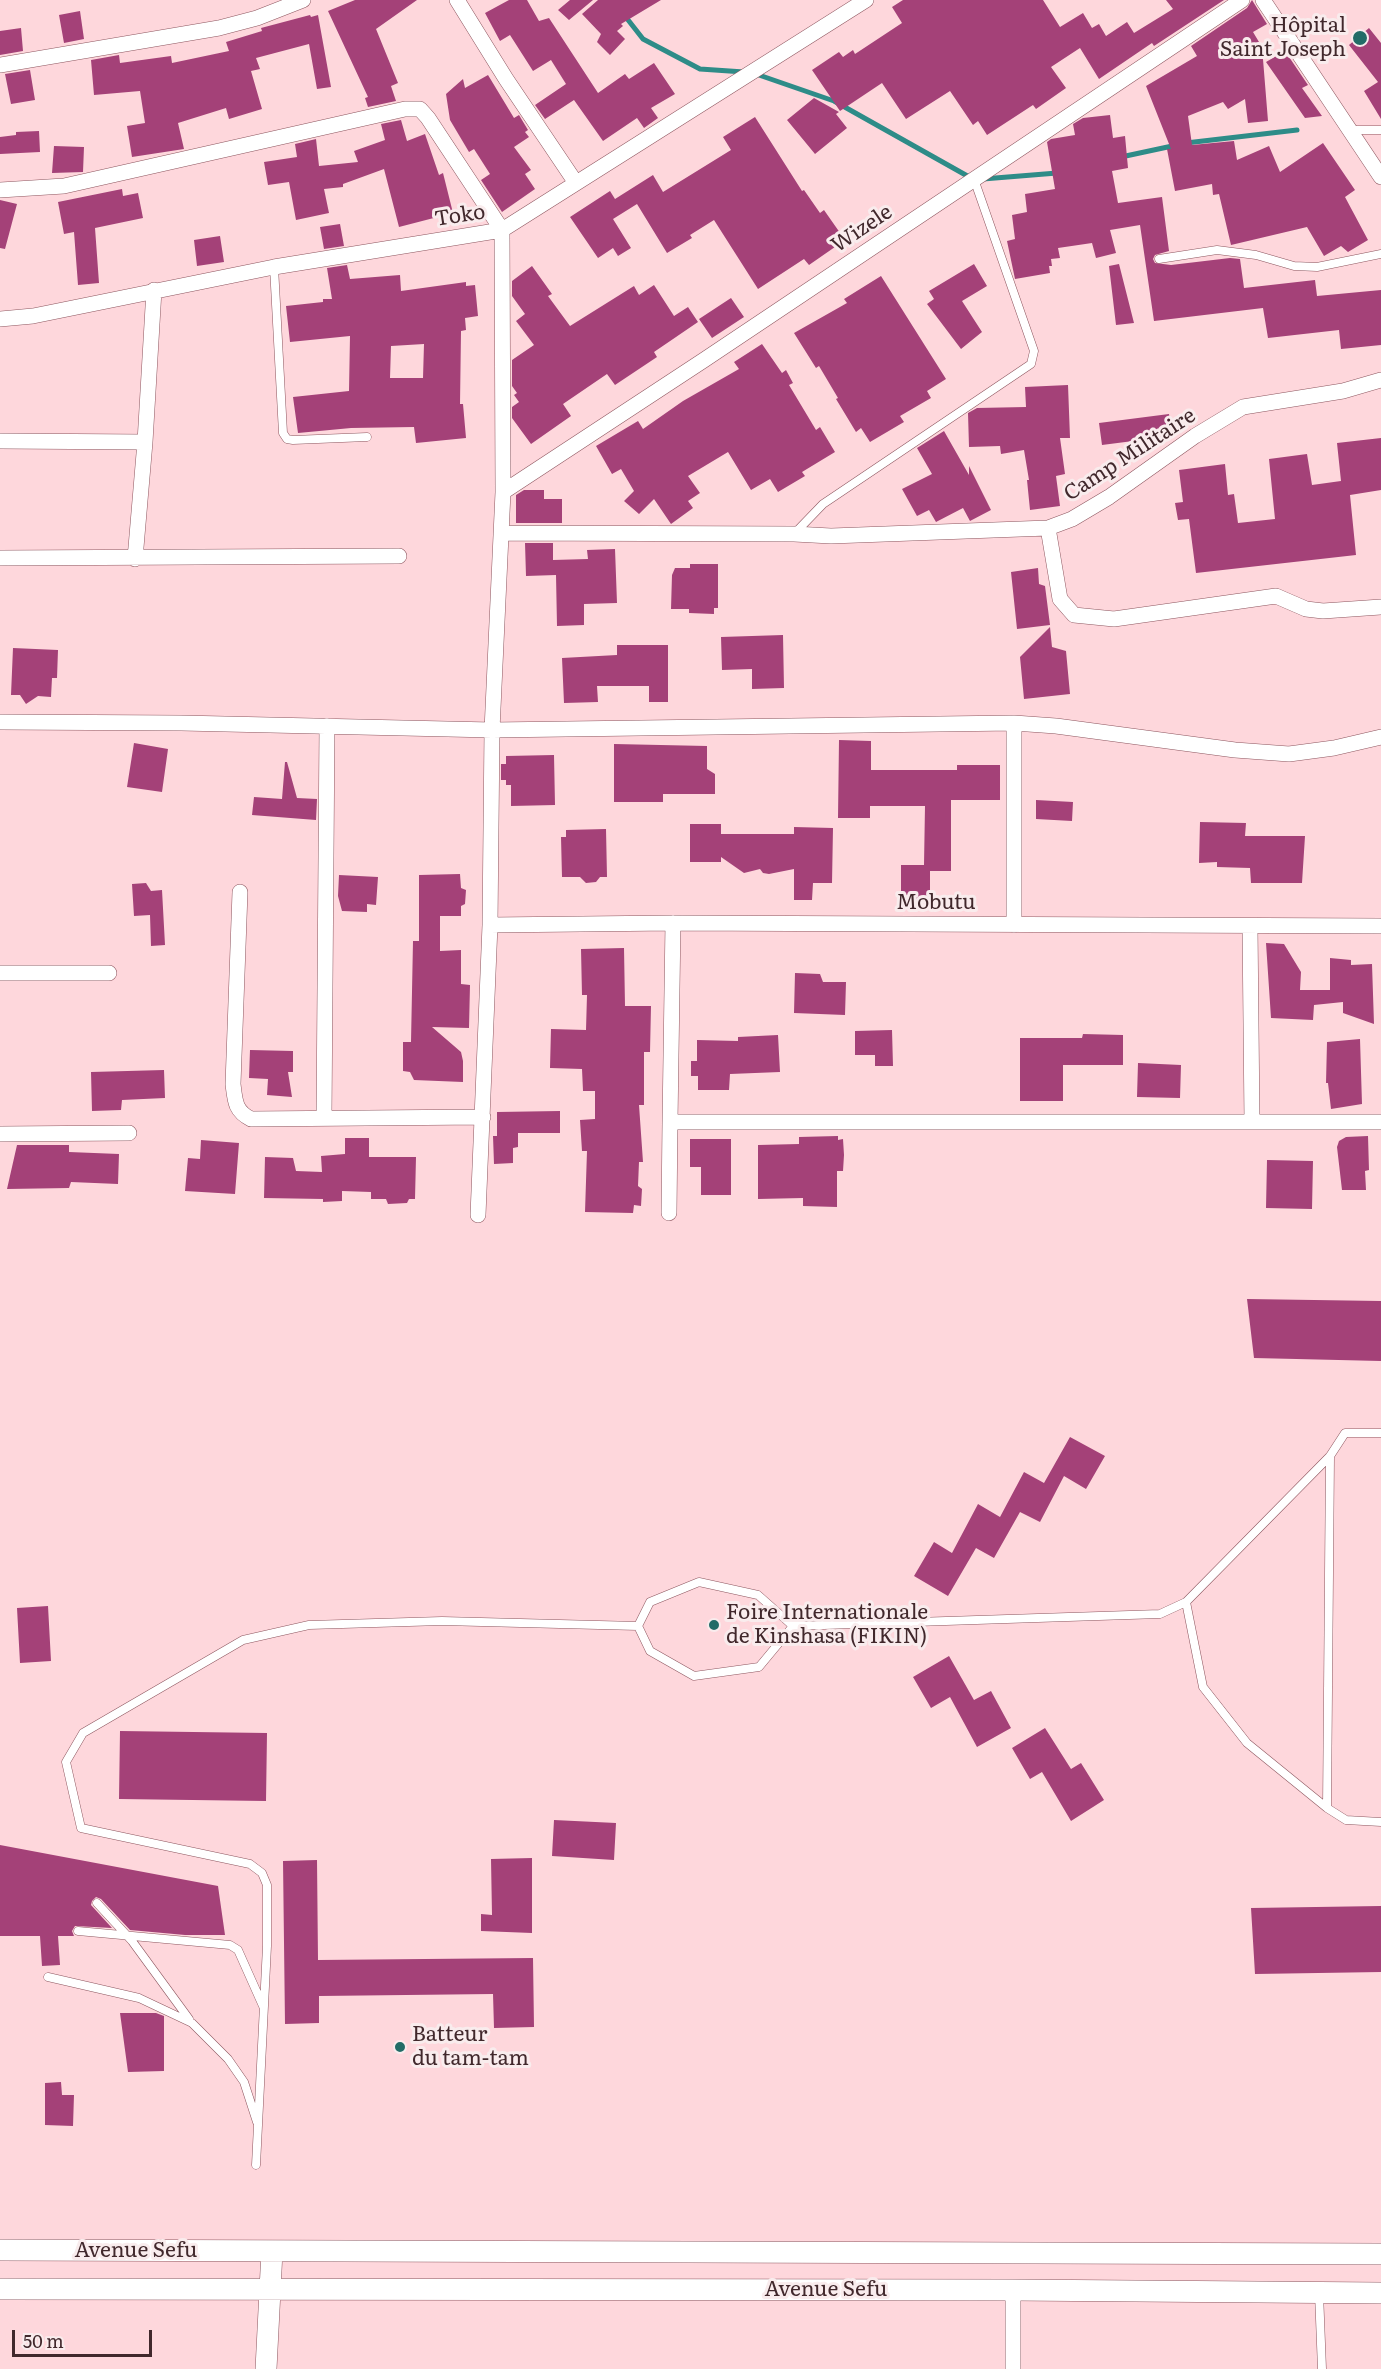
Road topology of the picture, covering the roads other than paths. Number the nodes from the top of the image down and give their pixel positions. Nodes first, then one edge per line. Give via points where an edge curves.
1 (303, 0) edge
2 (458, 0) edge
3 (867, 0) edge
4 (1242, 0) edge
5 (1263, 0) edge
6 (0, 64) edge
7 (1349, 130) junction
8 (1381, 130) edge
9 (1381, 177) edge
10 (974, 179) junction
11 (576, 183) junction
12 (0, 190) edge
13 (502, 230) junction
14 (1381, 254) edge
15 (1159, 259) dead end
16 (274, 267) junction
17 (154, 290) junction
18 (0, 319) edge
19 (1381, 380) edge
20 (367, 437) dead end
21 (0, 441) edge
22 (145, 442) junction
23 (503, 492) junction
24 (1048, 528) junction
25 (501, 533) junction
26 (794, 534) junction
27 (399, 556) dead end
28 (0, 558) edge
29 (135, 559) junction
30 (1381, 607) edge
31 (0, 722) edge
32 (1014, 723) junction
33 (327, 726) junction
34 (492, 730) junction
35 (1381, 737) edge
36 (240, 892) dead end
37 (673, 923) junction
38 (490, 925) junction
39 (1014, 925) junction
40 (1250, 926) junction
41 (1381, 926) edge
42 (0, 973) edge
43 (109, 973) dead end
44 (324, 1117) junction
45 (483, 1117) junction
46 (670, 1122) junction
47 (1252, 1122) junction
48 (1381, 1122) edge
49 (129, 1133) dead end
50 (0, 1134) edge
51 (669, 1213) dead end
52 (478, 1215) dead end
53 (1381, 1433) edge
54 (1330, 1456) junction
55 (1186, 1602) junction
56 (638, 1626) junction
57 (793, 1626) junction
58 (1328, 1808) junction
59 (1381, 1822) edge
60 (97, 1903) dead end
61 (78, 1931) dead end
62 (126, 1934) junction
63 (48, 1977) dead end
64 (264, 2007) junction
65 (192, 2023) junction
66 (258, 2126) junction
67 (256, 2165) dead end
68 (0, 2250) edge
69 (272, 2251) junction
70 (1381, 2254) edge
71 (0, 2289) edge
72 (272, 2290) junction
73 (1013, 2290) junction
74 (1319, 2293) junction
75 (1381, 2293) edge
76 (266, 2369) edge
77 (1013, 2369) edge
78 (1322, 2369) edge

1 - 6 street via 219,28
2 - 11 street
3 - 11 street, Toko
4 - 10 street, Wizele
5 - 7 street
7 - 8 lane
7 - 9 street
10 - 23 street, Wizele
10 - 26 lane via 1034,351 1031,364 824,504
11 - 13 street, Toko
12 - 13 street via 64,186 405,109 420,109
13 - 16 street, Toko
13 - 23 street
14 - 15 lane via 1317,267 1216,250
16 - 17 street, Toko
16 - 20 lane via 283,433 293,440
17 - 18 street, Toko via 33,316
17 - 22 street
19 - 24 street, Camp Militaire via 1343,391 1243,407 1109,497
21 - 22 street
22 - 29 street
23 - 25 street
24 - 26 street, Camp Militaire
24 - 30 street via 1060,599 1074,615 1114,619 1276,596 1305,609 1323,611
25 - 26 street, Camp Militaire
25 - 34 street
27 - 29 street
28 - 29 street
31 - 33 street
32 - 34 street
32 - 35 street via 1289,754
32 - 39 street
33 - 34 street
33 - 44 street
34 - 38 street
36 - 44 street via 235,1105 251,1119
37 - 38 street, Mobutu
37 - 39 street, Mobutu
37 - 46 street
38 - 45 street
39 - 40 street, Mobutu
40 - 41 street, Mobutu
40 - 47 street
42 - 43 street
44 - 45 street
45 - 52 street
46 - 47 street
46 - 51 street
47 - 48 street
49 - 50 street
53 - 54 lane via 1345,1433
54 - 55 lane
54 - 58 lane
55 - 57 lane via 1160,1614
55 - 58 lane via 1203,1687 1247,1743
56 - 57 lane via 650,1602 699,1582 758,1595
56 - 57 lane via 650,1652 694,1676 759,1667
56 - 64 lane via 442,1621 309,1625 243,1640 83,1733 66,1762 81,1828 250,1864 262,1873 267,1885
58 - 59 lane via 1346,1820
60 - 62 lane
61 - 62 lane
62 - 64 lane via 230,1944 238,1950
62 - 65 lane
63 - 65 lane via 139,1998
64 - 66 lane
65 - 66 lane via 228,2059 244,2082
66 - 67 lane
68 - 69 main road, Avenue Sefu
69 - 70 main road, Avenue Sefu
69 - 72 main road
71 - 72 main road, Avenue Sefu
72 - 73 main road, Avenue Sefu
72 - 76 main road
73 - 74 main road, Avenue Sefu
73 - 77 street
74 - 75 main road, Avenue Sefu
74 - 78 lane

